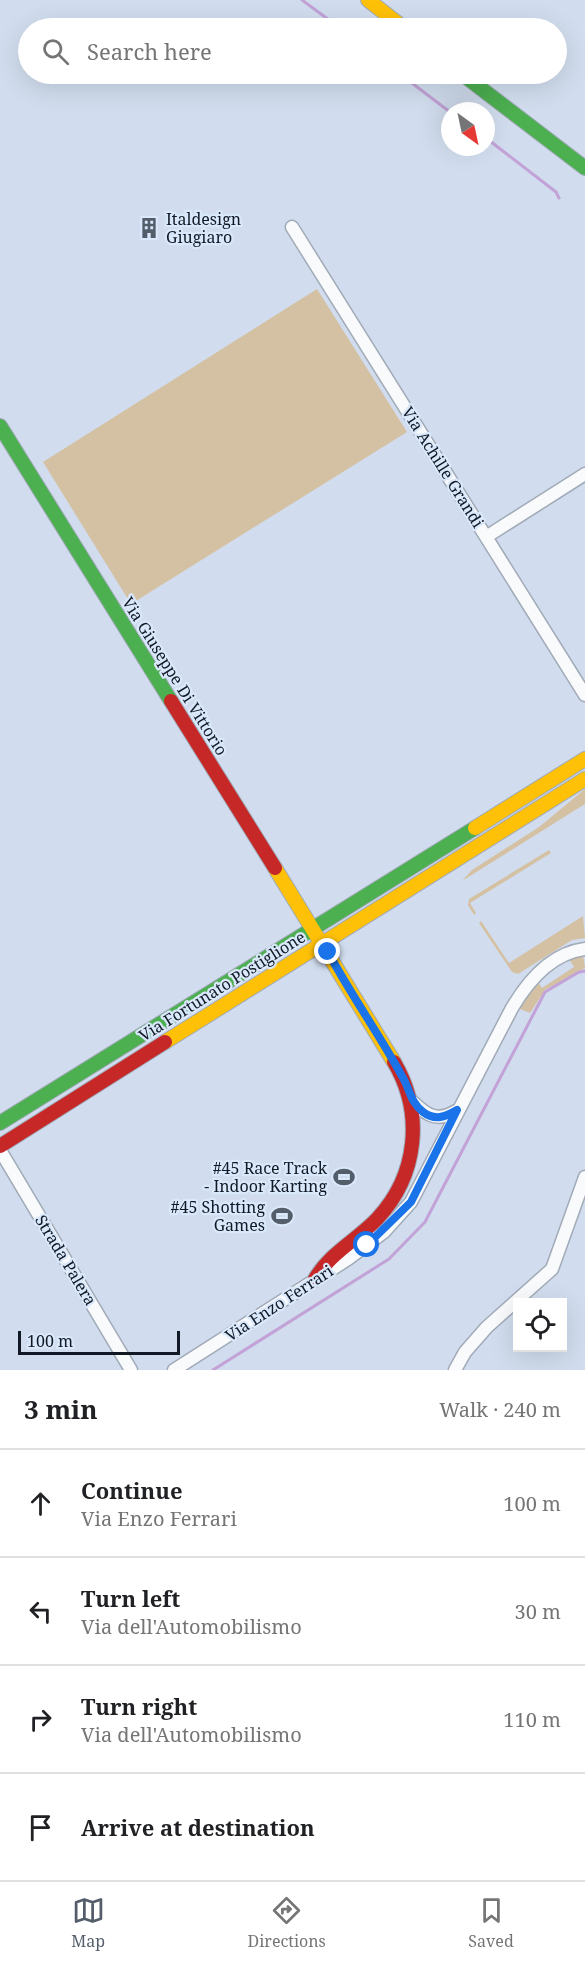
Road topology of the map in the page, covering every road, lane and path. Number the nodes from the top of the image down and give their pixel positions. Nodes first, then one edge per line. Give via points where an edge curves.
1 (368, 0) edge
2 (391, 18) edge
3 (475, 84) edge
4 (585, 168) edge
5 (295, 225) dead end
6 (0, 426) edge
7 (585, 474) edge
8 (486, 537) junction
9 (585, 695) edge
10 (585, 759) edge
11 (585, 779) edge
12 (314, 929) junction
13 (322, 943) junction
14 (585, 949) edge
15 (413, 1102) junction
16 (457, 1110) junction
17 (0, 1124) edge
18 (0, 1148) edge
19 (585, 1177) edge
20 (315, 1280) junction
21 (132, 1370) edge
22 (174, 1370) edge
23 (455, 1370) edge

1 - 2 street
3 - 4 street
5 - 8 street, Via Achille Grandi via 299,238
6 - 12 street, Via Giuseppe Di Vittorio
7 - 8 street
8 - 9 street, Via Achille Grandi
10 - 12 street, Via Fortunato Postiglione
11 - 13 street, Via Fortunato Postiglione
12 - 13 street, Via Giuseppe Di Vittorio
12 - 17 street, Via Fortunato Postiglione
13 - 15 street, Via Giuseppe Di Vittorio via 404,1079
13 - 18 street, Via Fortunato Postiglione
14 - 16 street, Via Enzo Ferrari via 571,951 531,978
15 - 16 street via 435,1118
15 - 20 street via 412,1162 399,1192 381,1217 323,1263
16 - 20 street, Via Enzo Ferrari via 411,1202 367,1245
18 - 21 street, Strada Palera
19 - 23 street via 552,1269 488,1327 465,1352
20 - 22 street, Via Enzo Ferrari

